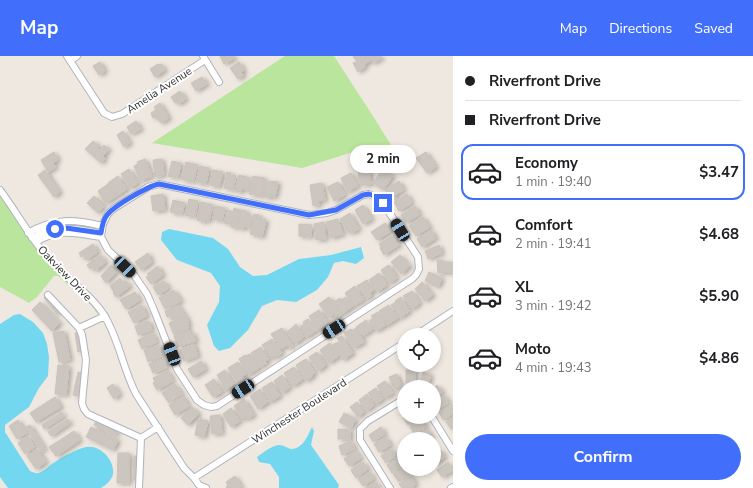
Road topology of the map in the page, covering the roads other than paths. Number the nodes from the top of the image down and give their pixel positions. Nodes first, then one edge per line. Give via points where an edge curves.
1 (78, 56) edge
2 (68, 58) edge
3 (204, 58) edge
4 (219, 82) dead end
5 (0, 190) edge
6 (73, 221) junction
7 (72, 230) junction
8 (102, 232) junction
9 (32, 238) junction
10 (48, 295) dead end
11 (453, 311) edge
12 (105, 316) junction
13 (79, 328) junction
14 (427, 328) edge
15 (397, 348) edge
16 (397, 403) edge
17 (436, 424) edge
18 (158, 427) junction
19 (141, 438) junction
20 (453, 451) edge
21 (194, 478) junction
22 (198, 487) edge
23 (139, 488) edge
24 (206, 488) edge
25 (390, 488) edge

1 - 2 street
2 - 3 street, Amelia Avenue via 104,113 112,117 122,114
3 - 4 street
5 - 9 street, Oakview Drive
6 - 7 street
6 - 8 street via 86,222
6 - 9 street via 53,222
7 - 8 street
7 - 9 street via 61,228
8 - 8 street via 108,250 134,275 147,294 185,382 200,403 211,407 217,406 412,279 419,269 418,257 383,203 369,194 357,197 336,210 309,215 159,184 148,187 113,209 108,214
9 - 12 street, Oakview Drive
10 - 13 street
11 - 14 street
12 - 13 street
12 - 18 street, Oakview Drive via 133,388
13 - 19 street via 86,360 82,397 84,409 88,414
15 - 21 street, Winchester Boulevard
16 - 25 street via 368,421 360,429 360,440
17 - 20 street
18 - 19 street
18 - 21 street, Oakview Drive via 184,468
19 - 23 street
21 - 22 street, Oakview Drive
22 - 24 street

